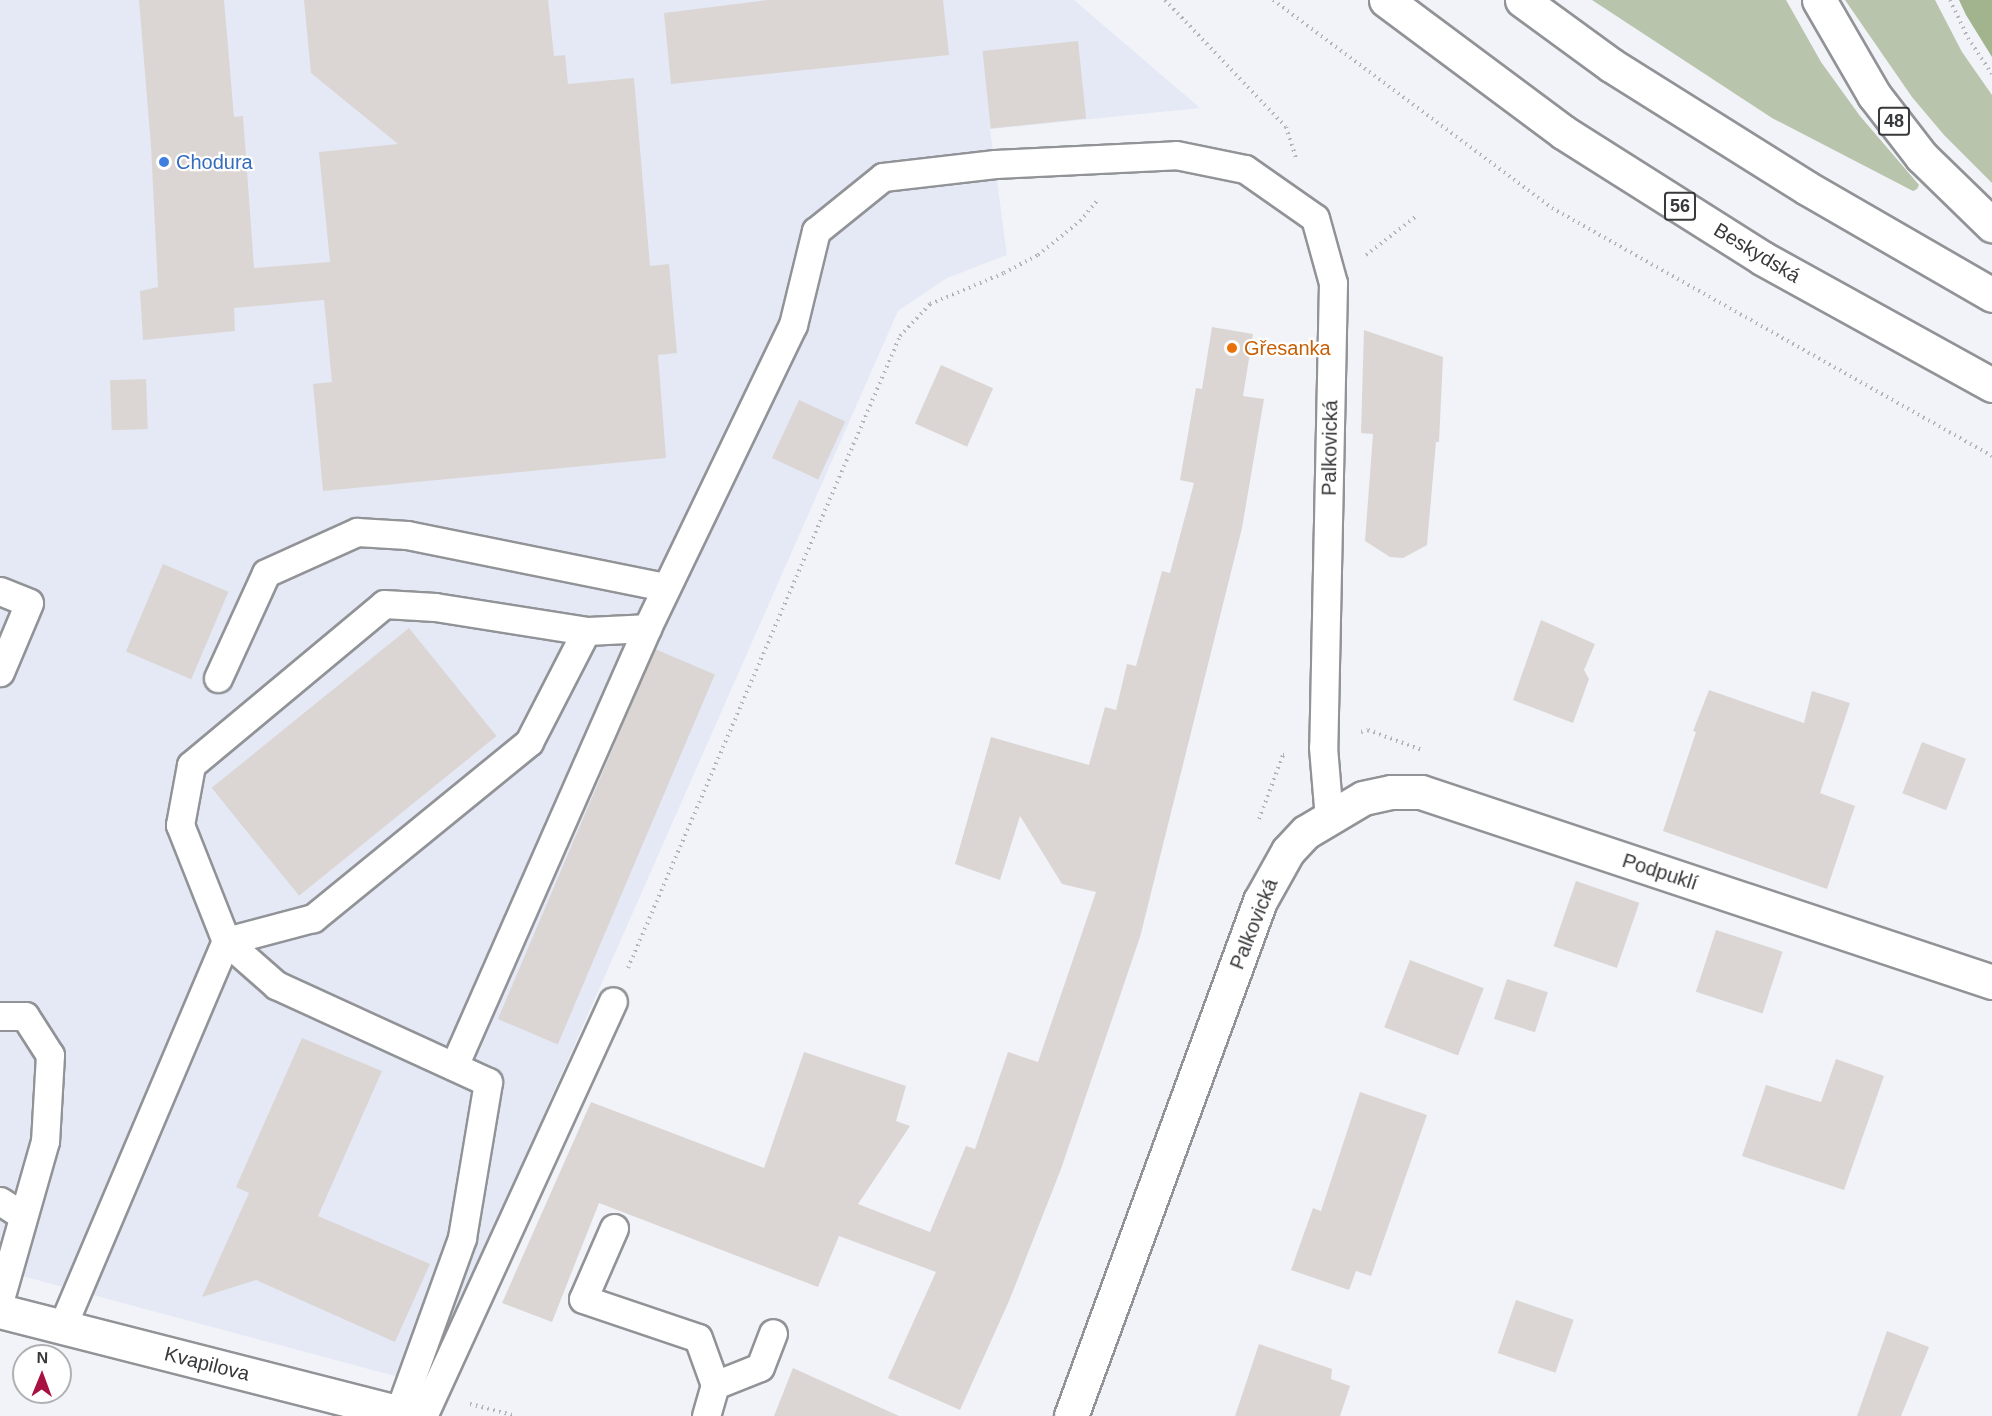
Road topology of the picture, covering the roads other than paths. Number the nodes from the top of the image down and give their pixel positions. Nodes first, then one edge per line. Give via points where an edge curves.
1 (1386, 0) edge
2 (1522, 0) edge
3 (1819, 0) edge
4 (1992, 225) edge
5 (1992, 295) edge
6 (1992, 385) edge
7 (666, 587) junction
8 (0, 591) edge
9 (646, 628) junction
10 (585, 631) junction
11 (0, 672) edge
12 (218, 678) dead end
13 (1329, 818) junction
14 (226, 941) junction
15 (1992, 982) edge
16 (613, 1001) road end
17 (0, 1016) edge
18 (454, 1066) junction
19 (0, 1201) edge
20 (23, 1216) junction
21 (614, 1228) dead end
22 (0, 1299) edge
23 (0, 1311) edge
24 (62, 1327) junction
25 (773, 1334) dead end
26 (715, 1385) junction
27 (412, 1415) edge
28 (706, 1416) edge
29 (1071, 1416) edge

1 - 6 street, Beskydská / 56 via 1582,145 1762,258
2 - 5 street via 1660,96 1807,188
3 - 4 street, 48 via 1874,95 1922,157
7 - 9 lane, Palkovická
7 - 12 lane via 407,535 357,532 266,573
7 - 13 lane, Palkovická via 793,325 816,231 883,177 995,164 1120,156 1176,155 1245,169 1315,218 1333,283 1323,747
8 - 11 lane via 29,603
9 - 10 lane
9 - 18 lane, Palkovická
10 - 14 lane via 529,742 313,918
10 - 14 lane via 435,607 384,604 191,765 180,825
13 - 15 street, Podpuklí via 1363,798 1391,792 1421,792
13 - 29 street, Palkovická via 1306,832 1288,852 1260,901
14 - 18 lane via 276,986
14 - 24 lane
16 - 27 lane
17 - 20 lane via 25,1016 50,1055 45,1142
18 - 27 lane via 488,1082 462,1238
19 - 20 lane
20 - 22 lane
21 - 26 lane via 583,1299 698,1338
23 - 24 street, Kvapilova
24 - 27 street, Kvapilova
25 - 26 lane via 760,1367
26 - 28 lane

